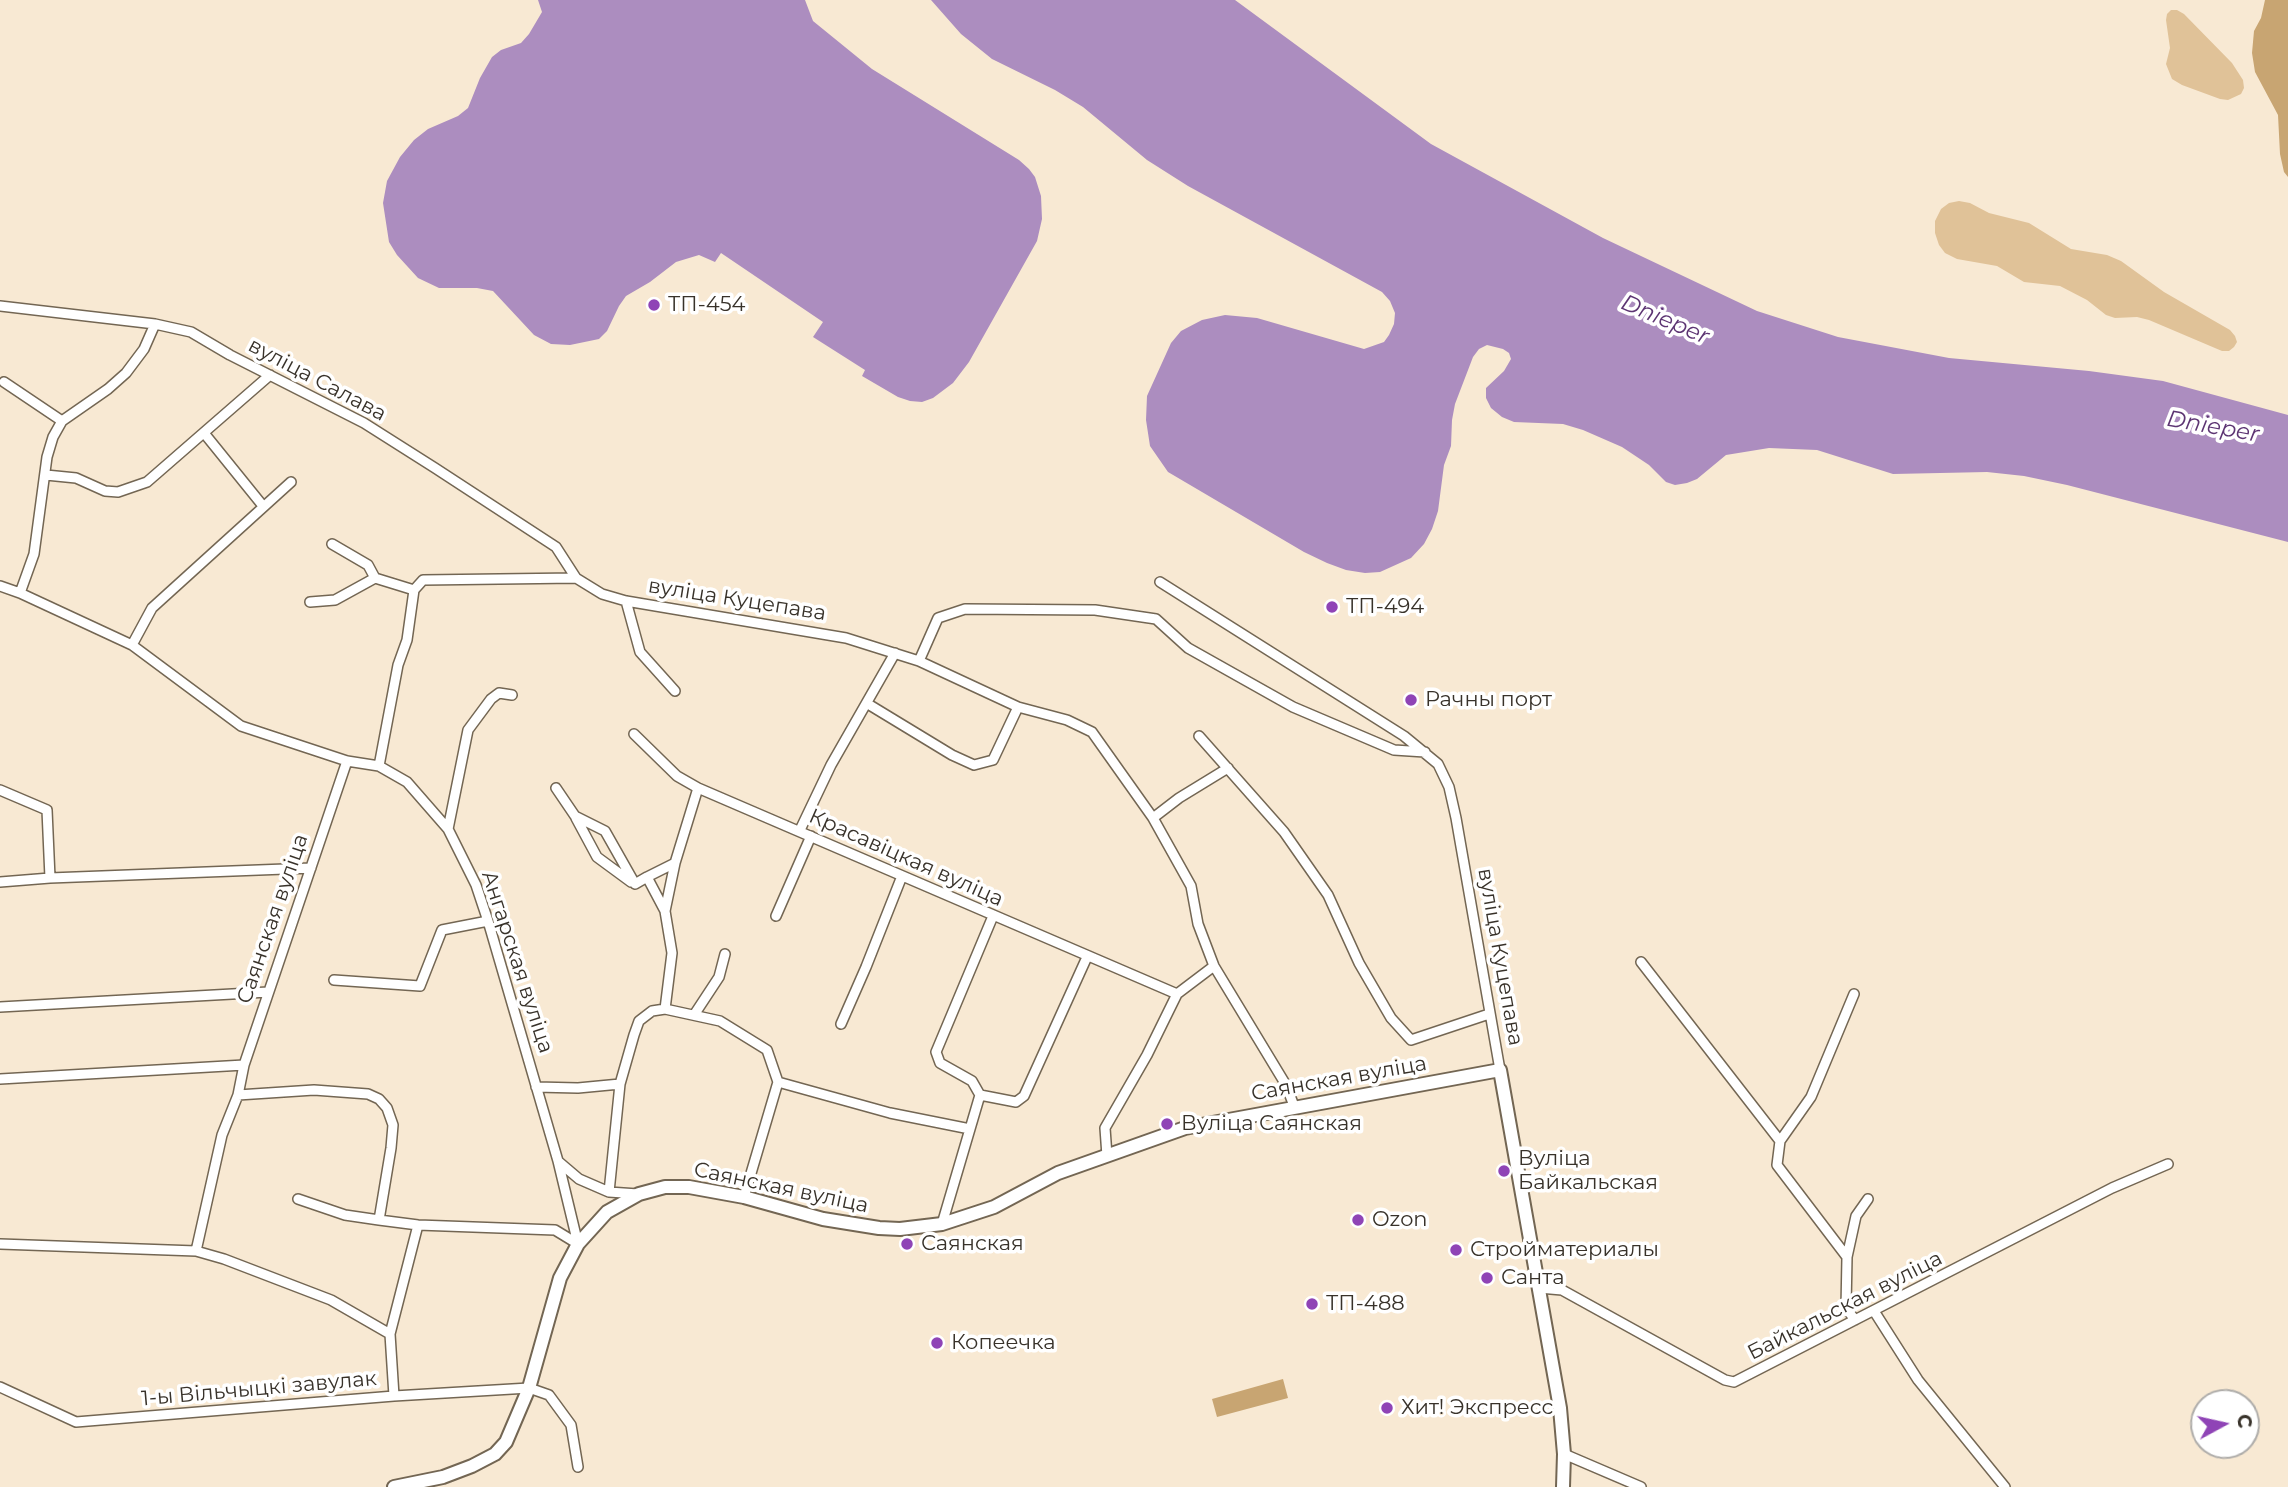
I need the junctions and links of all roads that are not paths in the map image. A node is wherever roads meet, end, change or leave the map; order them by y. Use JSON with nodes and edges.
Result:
{"nodes":[{"id":1,"x":0,"y":306,"type":"edge"},
{"id":2,"x":155,"y":324,"type":"junction"},
{"id":3,"x":270,"y":375,"type":"junction"},
{"id":4,"x":4,"y":382,"type":"dead end"},
{"id":5,"x":62,"y":421,"type":"junction"},
{"id":6,"x":204,"y":433,"type":"junction"},
{"id":7,"x":46,"y":475,"type":"junction"},
{"id":8,"x":291,"y":482,"type":"dead end"},
{"id":9,"x":263,"y":506,"type":"junction"},
{"id":10,"x":332,"y":544,"type":"dead end"},
{"id":11,"x":375,"y":578,"type":"junction"},
{"id":12,"x":576,"y":578,"type":"junction"},
{"id":13,"x":1160,"y":582,"type":"dead end"},
{"id":14,"x":0,"y":586,"type":"edge"},
{"id":15,"x":414,"y":590,"type":"junction"},
{"id":16,"x":20,"y":593,"type":"junction"},
{"id":17,"x":626,"y":601,"type":"junction"},
{"id":18,"x":310,"y":602,"type":"dead end"},
{"id":19,"x":131,"y":645,"type":"junction"},
{"id":20,"x":895,"y":653,"type":"junction"},
{"id":21,"x":919,"y":661,"type":"junction"},
{"id":22,"x":675,"y":691,"type":"dead end"},
{"id":23,"x":512,"y":695,"type":"dead end"},
{"id":24,"x":868,"y":704,"type":"junction"},
{"id":25,"x":1018,"y":707,"type":"junction"},
{"id":26,"x":634,"y":734,"type":"dead end"},
{"id":27,"x":1199,"y":736,"type":"dead end"},
{"id":28,"x":1425,"y":752,"type":"junction"},
{"id":29,"x":347,"y":761,"type":"junction"},
{"id":30,"x":379,"y":766,"type":"junction"},
{"id":31,"x":1228,"y":768,"type":"junction"},
{"id":32,"x":555,"y":788,"type":"dead end"},
{"id":33,"x":698,"y":788,"type":"junction"},
{"id":34,"x":0,"y":790,"type":"edge"},
{"id":35,"x":575,"y":816,"type":"junction"},
{"id":36,"x":1153,"y":818,"type":"junction"},
{"id":37,"x":448,"y":829,"type":"junction"},
{"id":38,"x":800,"y":830,"type":"junction"},
{"id":39,"x":811,"y":836,"type":"junction"},
{"id":40,"x":675,"y":863,"type":"junction"},
{"id":41,"x":311,"y":868,"type":"junction"},
{"id":42,"x":902,"y":876,"type":"junction"},
{"id":43,"x":647,"y":877,"type":"junction"},
{"id":44,"x":50,"y":878,"type":"junction"},
{"id":45,"x":0,"y":882,"type":"edge"},
{"id":46,"x":635,"y":884,"type":"junction"},
{"id":47,"x":665,"y":911,"type":"junction"},
{"id":48,"x":776,"y":916,"type":"dead end"},
{"id":49,"x":993,"y":916,"type":"junction"},
{"id":50,"x":488,"y":921,"type":"junction"},
{"id":51,"x":725,"y":954,"type":"dead end"},
{"id":52,"x":1087,"y":957,"type":"junction"},
{"id":53,"x":1641,"y":962,"type":"dead end"},
{"id":54,"x":1214,"y":966,"type":"junction"},
{"id":55,"x":334,"y":980,"type":"dead end"},
{"id":56,"x":268,"y":992,"type":"junction"},
{"id":57,"x":1854,"y":994,"type":"dead end"},
{"id":58,"x":1177,"y":995,"type":"junction"},
{"id":59,"x":0,"y":1007,"type":"edge"},
{"id":60,"x":665,"y":1009,"type":"junction"},
{"id":61,"x":1489,"y":1014,"type":"junction"},
{"id":62,"x":694,"y":1015,"type":"junction"},
{"id":63,"x":841,"y":1024,"type":"dead end"},
{"id":64,"x":244,"y":1065,"type":"junction"},
{"id":65,"x":1500,"y":1070,"type":"junction"},
{"id":66,"x":0,"y":1079,"type":"edge"},
{"id":67,"x":778,"y":1082,"type":"junction"},
{"id":68,"x":620,"y":1084,"type":"junction"},
{"id":69,"x":536,"y":1087,"type":"junction"},
{"id":70,"x":238,"y":1095,"type":"junction"},
{"id":71,"x":979,"y":1095,"type":"junction"},
{"id":72,"x":1294,"y":1107,"type":"junction"},
{"id":73,"x":970,"y":1129,"type":"junction"},
{"id":74,"x":1780,"y":1141,"type":"junction"},
{"id":75,"x":1107,"y":1156,"type":"junction"},
{"id":76,"x":558,"y":1161,"type":"junction"},
{"id":77,"x":2168,"y":1164,"type":"dead end"},
{"id":78,"x":609,"y":1192,"type":"junction"},
{"id":79,"x":639,"y":1194,"type":"junction"},
{"id":80,"x":744,"y":1197,"type":"junction"},
{"id":81,"x":298,"y":1199,"type":"dead end"},
{"id":82,"x":1868,"y":1199,"type":"dead end"},
{"id":83,"x":379,"y":1220,"type":"junction"},
{"id":84,"x":942,"y":1224,"type":"junction"},
{"id":85,"x":418,"y":1225,"type":"junction"},
{"id":86,"x":0,"y":1244,"type":"edge"},
{"id":87,"x":578,"y":1244,"type":"junction"},
{"id":88,"x":196,"y":1251,"type":"junction"},
{"id":89,"x":1847,"y":1258,"type":"junction"},
{"id":90,"x":1539,"y":1288,"type":"junction"},
{"id":91,"x":1874,"y":1311,"type":"junction"},
{"id":92,"x":1855,"y":1320,"type":"junction"},
{"id":93,"x":390,"y":1334,"type":"junction"},
{"id":94,"x":0,"y":1387,"type":"edge"},
{"id":95,"x":529,"y":1388,"type":"junction"},
{"id":96,"x":394,"y":1396,"type":"junction"},
{"id":97,"x":1564,"y":1454,"type":"junction"},
{"id":98,"x":578,"y":1467,"type":"dead end"},
{"id":99,"x":394,"y":1487,"type":"edge"},
{"id":100,"x":1563,"y":1487,"type":"edge"},
{"id":101,"x":1641,"y":1487,"type":"edge"},
{"id":102,"x":2005,"y":1487,"type":"edge"}],
"edges":[{"from":1,"to":2,"type":"street","name":"вуліца Салава"},
{"from":2,"to":3,"type":"street","name":"вуліца Салава"},
{"from":2,"to":5,"type":"street"},
{"from":3,"to":6,"type":"street"},
{"from":3,"to":12,"type":"street","name":"вуліца Салава"},
{"from":4,"to":5,"type":"street"},
{"from":5,"to":7,"type":"street"},
{"from":6,"to":7,"type":"street"},
{"from":6,"to":9,"type":"street"},
{"from":7,"to":16,"type":"street"},
{"from":8,"to":9,"type":"street"},
{"from":9,"to":19,"type":"street"},
{"from":10,"to":11,"type":"street"},
{"from":11,"to":15,"type":"street"},
{"from":11,"to":18,"type":"street"},
{"from":12,"to":15,"type":"street"},
{"from":12,"to":17,"type":"street","name":"вуліца Куцепава"},
{"from":13,"to":28,"type":"street","name":"вуліца Куцепава"},
{"from":14,"to":16,"type":"street","name":"Ангарская вуліца"},
{"from":15,"to":30,"type":"street"},
{"from":16,"to":19,"type":"street","name":"Ангарская вуліца"},
{"from":17,"to":20,"type":"street","name":"вуліца Куцепава"},
{"from":17,"to":22,"type":"street"},
{"from":19,"to":29,"type":"street","name":"Ангарская вуліца"},
{"from":20,"to":21,"type":"street"},
{"from":20,"to":24,"type":"street"},
{"from":21,"to":25,"type":"street"},
{"from":21,"to":28,"type":"street"},
{"from":23,"to":37,"type":"street"},
{"from":24,"to":25,"type":"street"},
{"from":24,"to":38,"type":"street"},
{"from":25,"to":36,"type":"street"},
{"from":26,"to":33,"type":"street","name":"Красавіцкая вуліца"},
{"from":27,"to":31,"type":"street"},
{"from":28,"to":61,"type":"street","name":"вуліца Куцепава"},
{"from":29,"to":30,"type":"street","name":"Ангарская вуліца"},
{"from":29,"to":41,"type":"street","name":"Саянская вуліца"},
{"from":30,"to":37,"type":"street","name":"Ангарская вуліца"},
{"from":31,"to":36,"type":"street"},
{"from":31,"to":61,"type":"street"},
{"from":32,"to":35,"type":"street"},
{"from":33,"to":38,"type":"street","name":"Красавіцкая вуліца"},
{"from":33,"to":40,"type":"street"},
{"from":34,"to":44,"type":"street"},
{"from":35,"to":46,"type":"street"},
{"from":35,"to":46,"type":"street"},
{"from":36,"to":54,"type":"street"},
{"from":37,"to":50,"type":"street","name":"Ангарская вуліца"},
{"from":38,"to":39,"type":"street","name":"Красавіцкая вуліца"},
{"from":39,"to":42,"type":"street","name":"Красавіцкая вуліца"},
{"from":39,"to":48,"type":"street"},
{"from":40,"to":43,"type":"street"},
{"from":40,"to":47,"type":"street"},
{"from":41,"to":44,"type":"street"},
{"from":41,"to":56,"type":"street","name":"Саянская вуліца"},
{"from":42,"to":49,"type":"street","name":"Красавіцкая вуліца"},
{"from":42,"to":63,"type":"street"},
{"from":43,"to":46,"type":"street"},
{"from":43,"to":47,"type":"street"},
{"from":44,"to":45,"type":"street"},
{"from":47,"to":60,"type":"street"},
{"from":49,"to":52,"type":"street","name":"Красавіцкая вуліца"},
{"from":49,"to":71,"type":"street"},
{"from":50,"to":55,"type":"street"},
{"from":50,"to":69,"type":"street","name":"Ангарская вуліца"},
{"from":51,"to":62,"type":"street"},
{"from":52,"to":58,"type":"street","name":"Красавіцкая вуліца"},
{"from":52,"to":71,"type":"street"},
{"from":53,"to":74,"type":"street"},
{"from":54,"to":58,"type":"street"},
{"from":54,"to":72,"type":"street"},
{"from":56,"to":59,"type":"street"},
{"from":56,"to":64,"type":"street","name":"Саянская вуліца"},
{"from":57,"to":74,"type":"street"},
{"from":58,"to":75,"type":"street"},
{"from":60,"to":62,"type":"street"},
{"from":60,"to":68,"type":"street"},
{"from":61,"to":65,"type":"street","name":"вуліца Куцепава"},
{"from":62,"to":67,"type":"street"},
{"from":64,"to":66,"type":"street"},
{"from":64,"to":70,"type":"street","name":"Саянская вуліца"},
{"from":65,"to":72,"type":"main road","name":"Саянская вуліца"},
{"from":65,"to":90,"type":"main road","name":"вуліца Куцепава"},
{"from":67,"to":73,"type":"street"},
{"from":67,"to":80,"type":"street"},
{"from":68,"to":69,"type":"street"},
{"from":68,"to":78,"type":"street"},
{"from":69,"to":76,"type":"street","name":"Ангарская вуліца"},
{"from":70,"to":83,"type":"street"},
{"from":70,"to":88,"type":"street","name":"Саянская вуліца"},
{"from":71,"to":73,"type":"street"},
{"from":72,"to":75,"type":"main road","name":"Саянская вуліца"},
{"from":73,"to":84,"type":"street"},
{"from":74,"to":89,"type":"street"},
{"from":75,"to":84,"type":"main road","name":"Саянская вуліца"},
{"from":76,"to":78,"type":"street"},
{"from":76,"to":87,"type":"street","name":"Ангарская вуліца"},
{"from":77,"to":91,"type":"street","name":"Байкальская вуліца"},
{"from":78,"to":79,"type":"street"},
{"from":79,"to":80,"type":"main road","name":"Саянская вуліца"},
{"from":79,"to":87,"type":"main road","name":"Саянская вуліца"},
{"from":80,"to":84,"type":"main road","name":"Саянская вуліца"},
{"from":81,"to":83,"type":"street"},
{"from":82,"to":89,"type":"street"},
{"from":83,"to":85,"type":"street"},
{"from":85,"to":87,"type":"street"},
{"from":85,"to":93,"type":"street"},
{"from":86,"to":88,"type":"street"},
{"from":87,"to":95,"type":"main road"},
{"from":88,"to":93,"type":"street"},
{"from":89,"to":92,"type":"street"},
{"from":90,"to":92,"type":"street","name":"Байкальская вуліца"},
{"from":90,"to":97,"type":"main road","name":"вуліца Куцепава"},
{"from":91,"to":92,"type":"street","name":"Байкальская вуліца"},
{"from":91,"to":102,"type":"street"},
{"from":93,"to":96,"type":"street"},
{"from":94,"to":96,"type":"street","name":"1-ы Вільчыцкі завулак"},
{"from":95,"to":96,"type":"street","name":"1-ы Вільчыцкі завулак"},
{"from":95,"to":98,"type":"street"},
{"from":95,"to":99,"type":"main road"},
{"from":97,"to":100,"type":"main road","name":"вуліца Куцепава"},
{"from":97,"to":101,"type":"street"}]}
